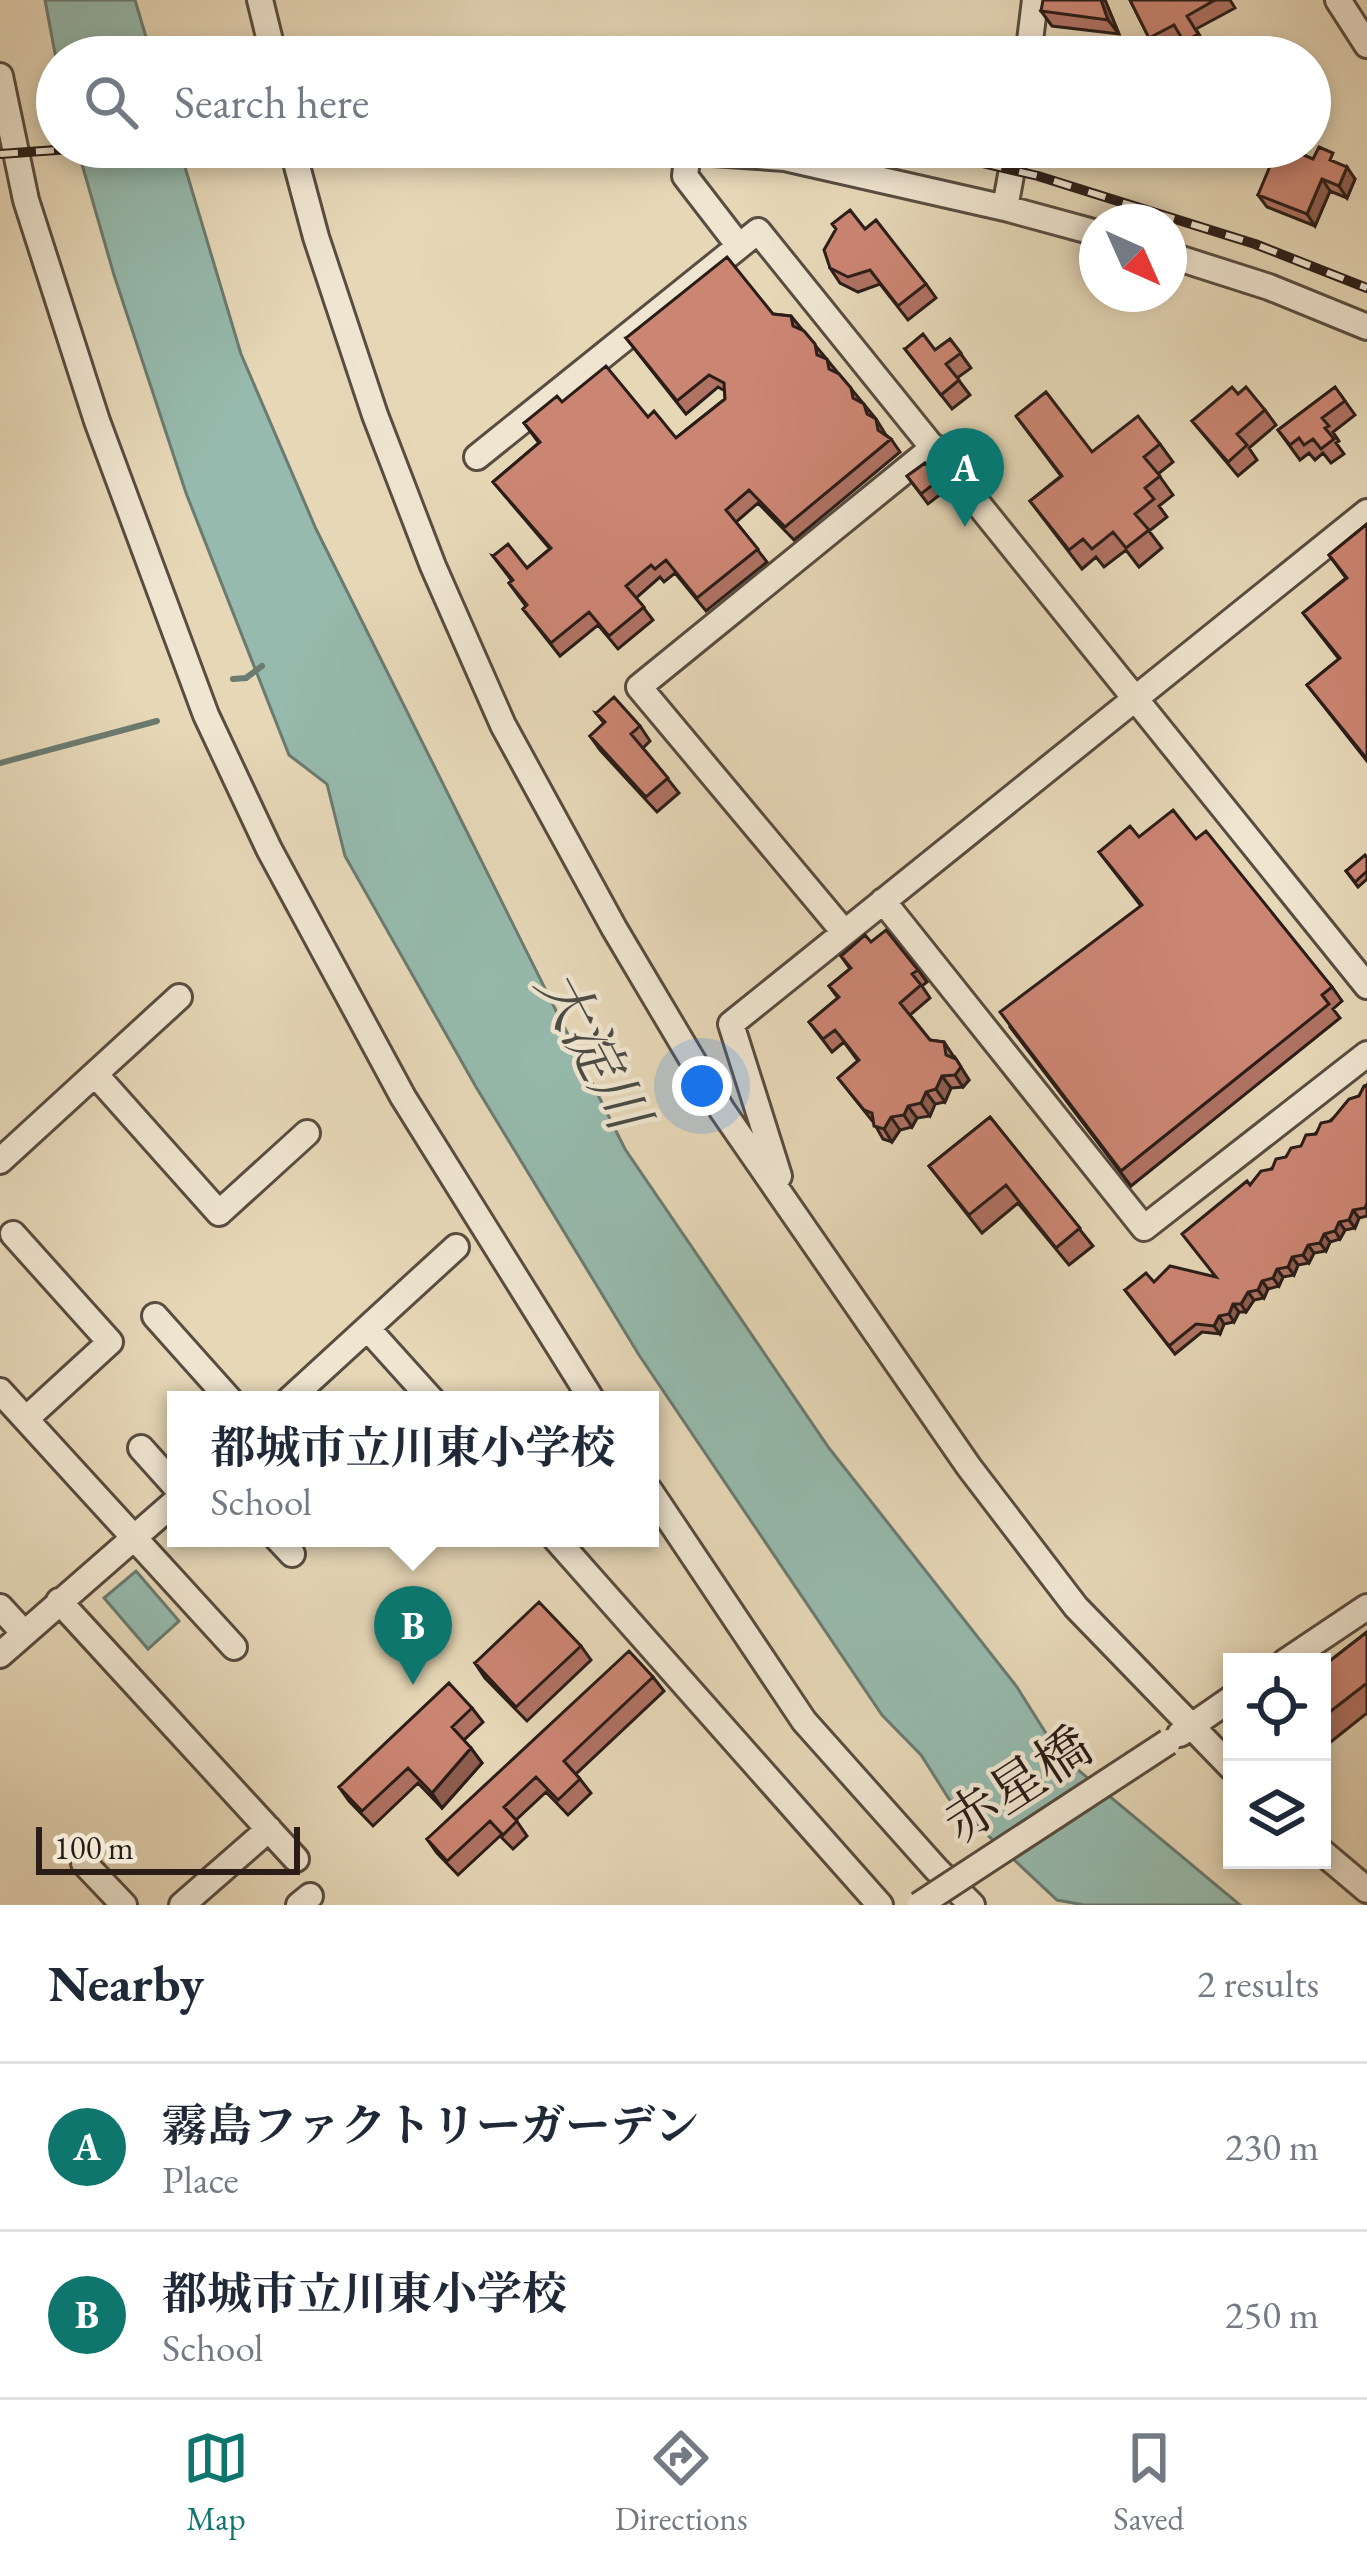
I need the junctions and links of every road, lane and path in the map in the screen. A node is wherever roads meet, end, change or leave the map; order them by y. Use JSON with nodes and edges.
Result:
{"nodes":[{"id":1,"x":260,"y":0,"type":"edge"},
{"id":2,"x":1035,"y":0,"type":"edge"},
{"id":3,"x":1338,"y":0,"type":"edge"},
{"id":4,"x":269,"y":36,"type":"edge"},
{"id":5,"x":1031,"y":36,"type":"edge"},
{"id":6,"x":1367,"y":45,"type":"edge"},
{"id":7,"x":0,"y":76,"type":"edge"},
{"id":8,"x":298,"y":168,"type":"edge"},
{"id":9,"x":686,"y":168,"type":"edge"},
{"id":10,"x":829,"y":168,"type":"edge"},
{"id":11,"x":1012,"y":168,"type":"edge"},
{"id":12,"x":1005,"y":208,"type":"junction"},
{"id":13,"x":1079,"y":228,"type":"edge"},
{"id":14,"x":740,"y":246,"type":"junction"},
{"id":15,"x":1187,"y":261,"type":"edge"},
{"id":16,"x":1367,"y":327,"type":"edge"},
{"id":17,"x":934,"y":447,"type":"junction"},
{"id":18,"x":477,"y":457,"type":"dead end"},
{"id":19,"x":1367,"y":512,"type":"edge"},
{"id":20,"x":1136,"y":697,"type":"junction"},
{"id":21,"x":883,"y":901,"type":"junction"},
{"id":22,"x":844,"y":932,"type":"junction"},
{"id":23,"x":1367,"y":986,"type":"edge"},
{"id":24,"x":179,"y":997,"type":"dead end"},
{"id":25,"x":1367,"y":1054,"type":"edge"},
{"id":26,"x":95,"y":1074,"type":"junction"},
{"id":27,"x":308,"y":1133,"type":"dead end"},
{"id":28,"x":0,"y":1161,"type":"edge"},
{"id":29,"x":13,"y":1234,"type":"dead end"},
{"id":30,"x":456,"y":1247,"type":"dead end"},
{"id":31,"x":155,"y":1316,"type":"dead end"},
{"id":32,"x":368,"y":1329,"type":"junction"},
{"id":33,"x":0,"y":1391,"type":"edge"},
{"id":34,"x":222,"y":1391,"type":"edge"},
{"id":35,"x":299,"y":1391,"type":"edge"},
{"id":36,"x":424,"y":1391,"type":"edge"},
{"id":37,"x":586,"y":1391,"type":"edge"},
{"id":38,"x":26,"y":1419,"type":"junction"},
{"id":39,"x":141,"y":1448,"type":"dead end"},
{"id":40,"x":969,"y":1467,"type":"junction"},
{"id":41,"x":167,"y":1477,"type":"edge"},
{"id":42,"x":659,"y":1504,"type":"edge"},
{"id":43,"x":167,"y":1510,"type":"edge"},
{"id":44,"x":135,"y":1539,"type":"junction"},
{"id":45,"x":563,"y":1547,"type":"edge"},
{"id":46,"x":59,"y":1601,"type":"junction"},
{"id":47,"x":1367,"y":1606,"type":"edge"},
{"id":48,"x":0,"y":1607,"type":"edge"},
{"id":49,"x":24,"y":1633,"type":"junction"},
{"id":50,"x":234,"y":1647,"type":"dead end"},
{"id":51,"x":1298,"y":1653,"type":"edge"},
{"id":52,"x":0,"y":1655,"type":"edge"},
{"id":53,"x":1223,"y":1704,"type":"edge"},
{"id":54,"x":1190,"y":1727,"type":"junction"},
{"id":55,"x":1225,"y":1761,"type":"edge"},
{"id":56,"x":269,"y":1829,"type":"junction"},
{"id":57,"x":296,"y":1859,"type":"dead end"},
{"id":58,"x":1331,"y":1860,"type":"edge"},
{"id":59,"x":83,"y":1863,"type":"dead end"},
{"id":60,"x":1367,"y":1890,"type":"edge"},
{"id":61,"x":874,"y":1903,"type":"edge"},
{"id":62,"x":124,"y":1905,"type":"edge"},
{"id":63,"x":182,"y":1905,"type":"edge"},
{"id":64,"x":919,"y":1905,"type":"edge"},
{"id":65,"x":973,"y":1905,"type":"edge"}],
"edges":[{"from":1,"to":4,"type":"street"},
{"from":2,"to":5,"type":"street"},
{"from":3,"to":6,"type":"street"},
{"from":7,"to":37,"type":"street"},
{"from":8,"to":40,"type":"street"},
{"from":9,"to":14,"type":"street"},
{"from":10,"to":12,"type":"street"},
{"from":11,"to":12,"type":"street"},
{"from":12,"to":13,"type":"street"},
{"from":14,"to":17,"type":"street"},
{"from":14,"to":18,"type":"street"},
{"from":15,"to":16,"type":"street"},
{"from":17,"to":20,"type":"street"},
{"from":17,"to":22,"type":"street"},
{"from":19,"to":20,"type":"street"},
{"from":20,"to":21,"type":"street"},
{"from":20,"to":23,"type":"street"},
{"from":21,"to":22,"type":"street"},
{"from":21,"to":25,"type":"street"},
{"from":22,"to":40,"type":"street"},
{"from":24,"to":26,"type":"street"},
{"from":26,"to":27,"type":"street"},
{"from":26,"to":28,"type":"street"},
{"from":29,"to":38,"type":"street"},
{"from":30,"to":32,"type":"street"},
{"from":31,"to":34,"type":"street"},
{"from":32,"to":35,"type":"street"},
{"from":32,"to":36,"type":"street"},
{"from":33,"to":38,"type":"street"},
{"from":38,"to":44,"type":"street"},
{"from":39,"to":41,"type":"street"},
{"from":40,"to":54,"type":"street"},
{"from":42,"to":65,"type":"street"},
{"from":43,"to":44,"type":"street"},
{"from":44,"to":46,"type":"street"},
{"from":44,"to":50,"type":"street"},
{"from":45,"to":61,"type":"street"},
{"from":46,"to":49,"type":"street"},
{"from":46,"to":56,"type":"street"},
{"from":47,"to":51,"type":"street"},
{"from":48,"to":49,"type":"street"},
{"from":49,"to":52,"type":"street"},
{"from":53,"to":54,"type":"street","name":"赤星橋"},
{"from":54,"to":55,"type":"street"},
{"from":54,"to":64,"type":"street","name":"赤星橋","bridge":true},
{"from":56,"to":57,"type":"street"},
{"from":56,"to":63,"type":"street"},
{"from":58,"to":60,"type":"street"},
{"from":59,"to":62,"type":"street"}]}
